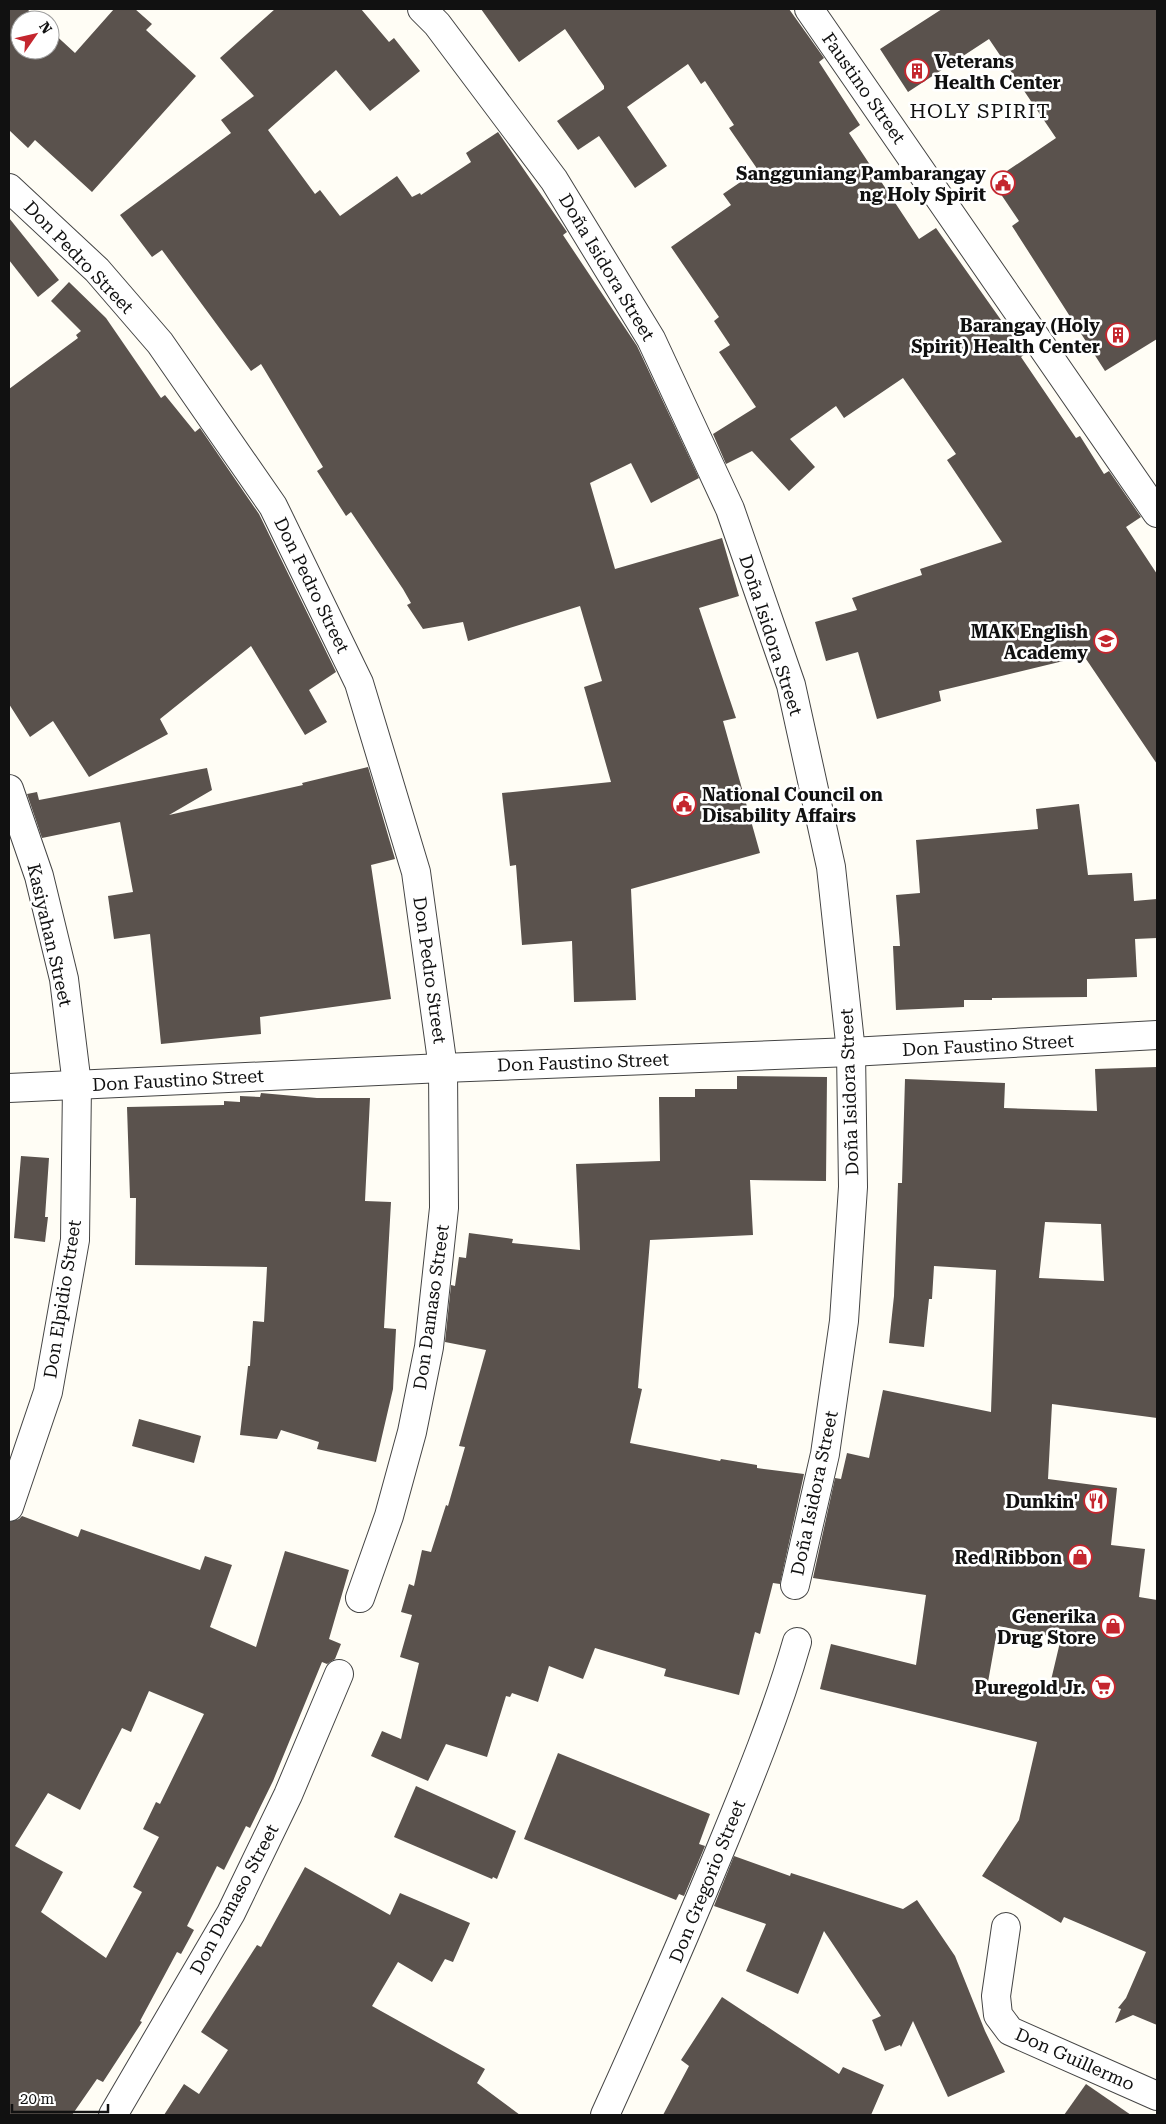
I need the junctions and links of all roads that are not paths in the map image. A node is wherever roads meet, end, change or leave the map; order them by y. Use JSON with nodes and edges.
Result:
{"nodes":[{"id":1,"x":422,"y":9,"type":"edge"},
{"id":2,"x":809,"y":9,"type":"edge"},
{"id":3,"x":9,"y":188,"type":"edge"},
{"id":4,"x":1157,"y":513,"type":"edge"},
{"id":5,"x":9,"y":789,"type":"edge"},
{"id":6,"x":1157,"y":1035,"type":"edge"},
{"id":7,"x":851,"y":1052,"type":"junction"},
{"id":8,"x":443,"y":1068,"type":"junction"},
{"id":9,"x":77,"y":1085,"type":"junction"},
{"id":10,"x":9,"y":1088,"type":"edge"},
{"id":11,"x":9,"y":1507,"type":"edge"},
{"id":12,"x":795,"y":1585,"type":"dead end"},
{"id":13,"x":360,"y":1598,"type":"dead end"},
{"id":14,"x":797,"y":1642,"type":"dead end"},
{"id":15,"x":339,"y":1674,"type":"dead end"},
{"id":16,"x":1006,"y":1927,"type":"dead end"},
{"id":17,"x":1157,"y":2096,"type":"edge"},
{"id":18,"x":113,"y":2115,"type":"edge"},
{"id":19,"x":605,"y":2115,"type":"edge"}],
"edges":[{"from":1,"to":7,"type":"street","name":"Doña Isidora Street"},
{"from":2,"to":4,"type":"street","name":"Faustino Street"},
{"from":3,"to":8,"type":"street","name":"Don Pedro Street"},
{"from":5,"to":9,"type":"street","name":"Kasiyahan Street"},
{"from":6,"to":7,"type":"street","name":"Don Faustino Street"},
{"from":7,"to":8,"type":"street","name":"Don Faustino Street"},
{"from":7,"to":12,"type":"street","name":"Doña Isidora Street"},
{"from":8,"to":9,"type":"street","name":"Don Faustino Street"},
{"from":8,"to":13,"type":"street","name":"Don Damaso Street"},
{"from":9,"to":10,"type":"street","name":"Don Faustino Street"},
{"from":9,"to":11,"type":"street","name":"Don Elpidio Street"},
{"from":14,"to":19,"type":"street","name":"Don Gregorio Street"},
{"from":15,"to":18,"type":"street","name":"Don Damaso Street"},
{"from":16,"to":17,"type":"street","name":"Don Guillermo"}]}
